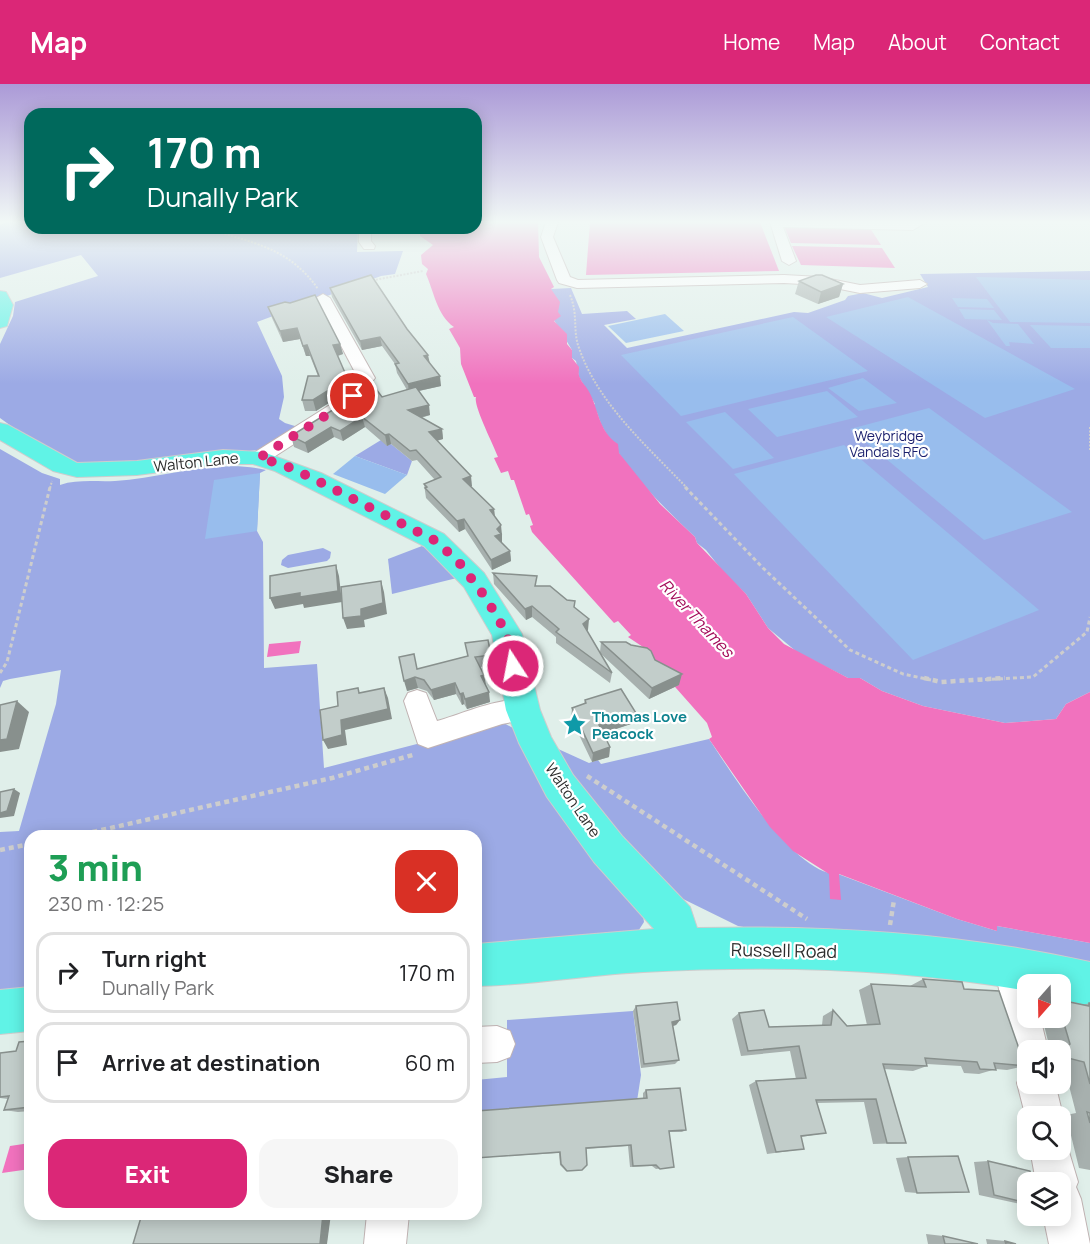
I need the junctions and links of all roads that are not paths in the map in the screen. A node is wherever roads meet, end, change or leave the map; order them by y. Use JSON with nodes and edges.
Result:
{"nodes":[{"id":1,"x":562,"y":276,"type":"edge"},
{"id":2,"x":920,"y":284,"type":"dead end"},
{"id":3,"x":0,"y":296,"type":"edge"},
{"id":4,"x":323,"y":298,"type":"road end"},
{"id":5,"x":0,"y":322,"type":"edge"},
{"id":6,"x":0,"y":430,"type":"edge"},
{"id":7,"x":259,"y":458,"type":"junction"},
{"id":8,"x":417,"y":701,"type":"dead end"},
{"id":9,"x":523,"y":710,"type":"junction"},
{"id":10,"x":683,"y":950,"type":"junction"},
{"id":11,"x":482,"y":965,"type":"edge"},
{"id":12,"x":1012,"y":967,"type":"junction"},
{"id":13,"x":1090,"y":984,"type":"edge"},
{"id":14,"x":24,"y":1010,"type":"edge"},
{"id":15,"x":0,"y":1012,"type":"edge"},
{"id":16,"x":1027,"y":1040,"type":"edge"},
{"id":17,"x":387,"y":1220,"type":"edge"},
{"id":18,"x":1066,"y":1226,"type":"edge"},
{"id":19,"x":385,"y":1244,"type":"edge"},
{"id":20,"x":1070,"y":1244,"type":"edge"}],
"edges":[{"from":1,"to":2,"type":"street"},
{"from":3,"to":5,"type":"main road"},
{"from":4,"to":7,"type":"street"},
{"from":6,"to":7,"type":"main road","name":"Walton Lane"},
{"from":7,"to":9,"type":"main road","name":"Walton Lane"},
{"from":8,"to":9,"type":"street"},
{"from":9,"to":10,"type":"main road","name":"Walton Lane"},
{"from":10,"to":11,"type":"main road","name":"Russell Road"},
{"from":10,"to":12,"type":"main road","name":"Russell Road"},
{"from":12,"to":13,"type":"main road","name":"Russell Road"},
{"from":12,"to":16,"type":"street"},
{"from":14,"to":15,"type":"main road"},
{"from":17,"to":19,"type":"street"},
{"from":18,"to":20,"type":"street"}]}
